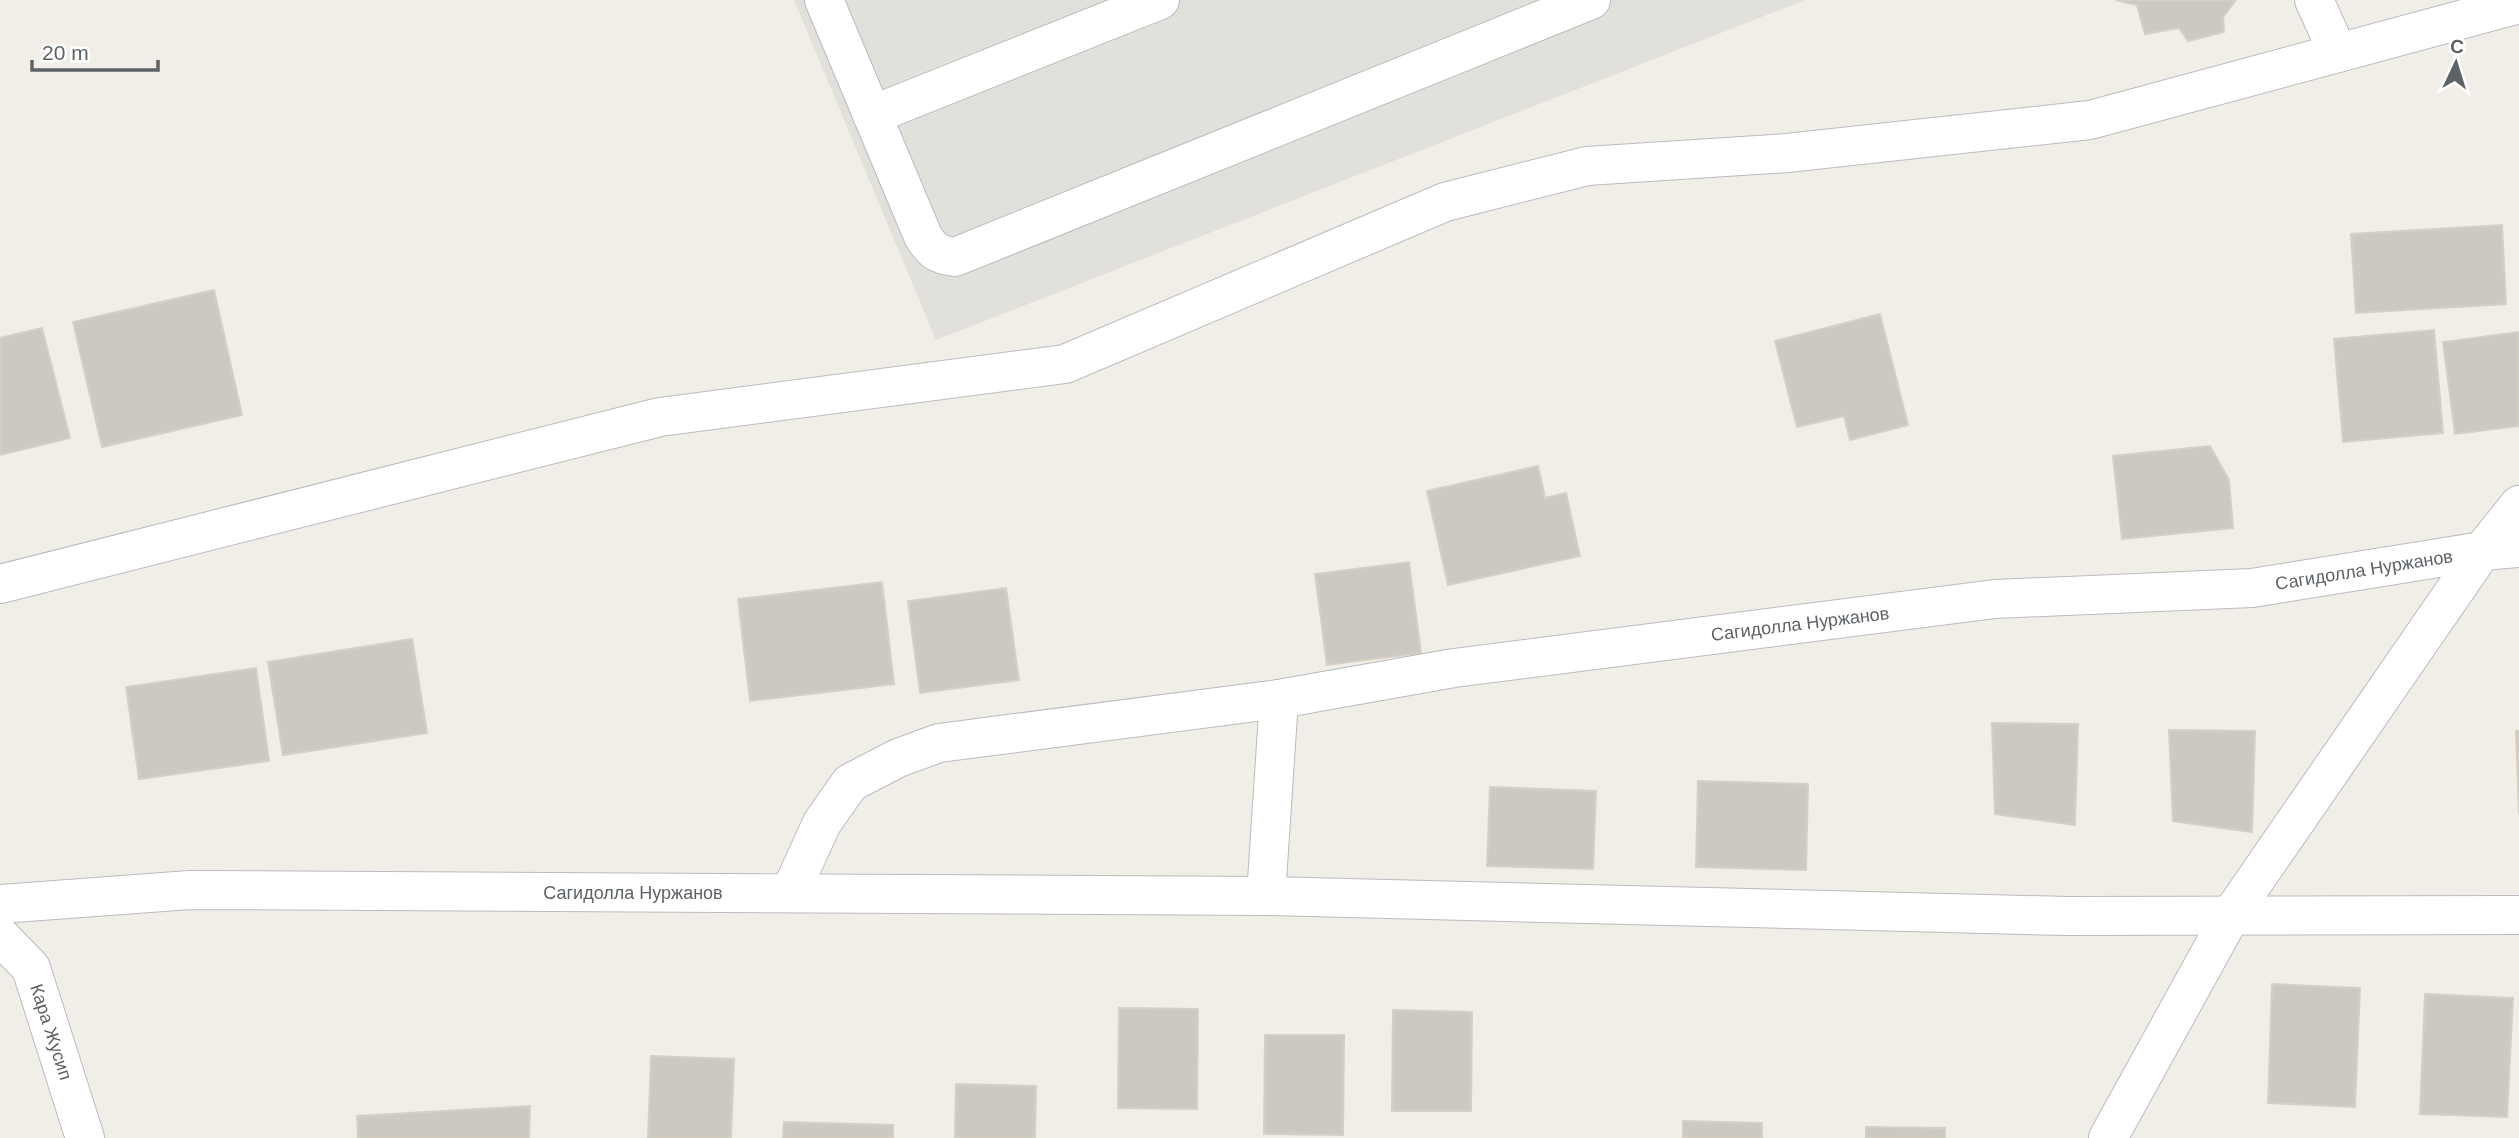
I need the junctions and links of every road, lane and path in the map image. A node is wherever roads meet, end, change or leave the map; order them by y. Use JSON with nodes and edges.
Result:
{"nodes":[{"id":1,"x":824,"y":0,"type":"edge"},
{"id":2,"x":1160,"y":0,"type":"edge"},
{"id":3,"x":1591,"y":0,"type":"edge"},
{"id":4,"x":2314,"y":0,"type":"edge"},
{"id":5,"x":2519,"y":4,"type":"edge"},
{"id":6,"x":2338,"y":53,"type":"junction"},
{"id":7,"x":872,"y":115,"type":"junction"},
{"id":8,"x":2519,"y":505,"type":"edge"},
{"id":9,"x":2501,"y":550,"type":"edge"},
{"id":10,"x":0,"y":584,"type":"edge"},
{"id":11,"x":1279,"y":699,"type":"junction"},
{"id":12,"x":790,"y":893,"type":"junction"},
{"id":13,"x":1266,"y":896,"type":"junction"},
{"id":14,"x":0,"y":904,"type":"edge"},
{"id":15,"x":2231,"y":915,"type":"junction"},
{"id":16,"x":2519,"y":915,"type":"edge"},
{"id":17,"x":0,"y":936,"type":"edge"},
{"id":18,"x":85,"y":1138,"type":"edge"},
{"id":19,"x":2108,"y":1138,"type":"edge"}],
"edges":[{"from":1,"to":7,"type":"street"},
{"from":2,"to":7,"type":"street"},
{"from":3,"to":7,"type":"street"},
{"from":4,"to":6,"type":"street"},
{"from":5,"to":6,"type":"street"},
{"from":6,"to":10,"type":"street"},
{"from":8,"to":9,"type":"street"},
{"from":9,"to":11,"type":"street","name":"Сагидолла Нуржанов"},
{"from":9,"to":15,"type":"street"},
{"from":11,"to":12,"type":"street","name":"Сагидолла Нуржанов"},
{"from":11,"to":13,"type":"street"},
{"from":12,"to":13,"type":"street","name":"Сагидолла Нуржанов"},
{"from":12,"to":14,"type":"street","name":"Сагидолла Нуржанов"},
{"from":13,"to":15,"type":"street","name":"Сагидолла Нуржанов"},
{"from":15,"to":16,"type":"street","name":"Сагидолла Нуржанов"},
{"from":15,"to":19,"type":"street"},
{"from":17,"to":18,"type":"street","name":"Кара Жусип"}]}
